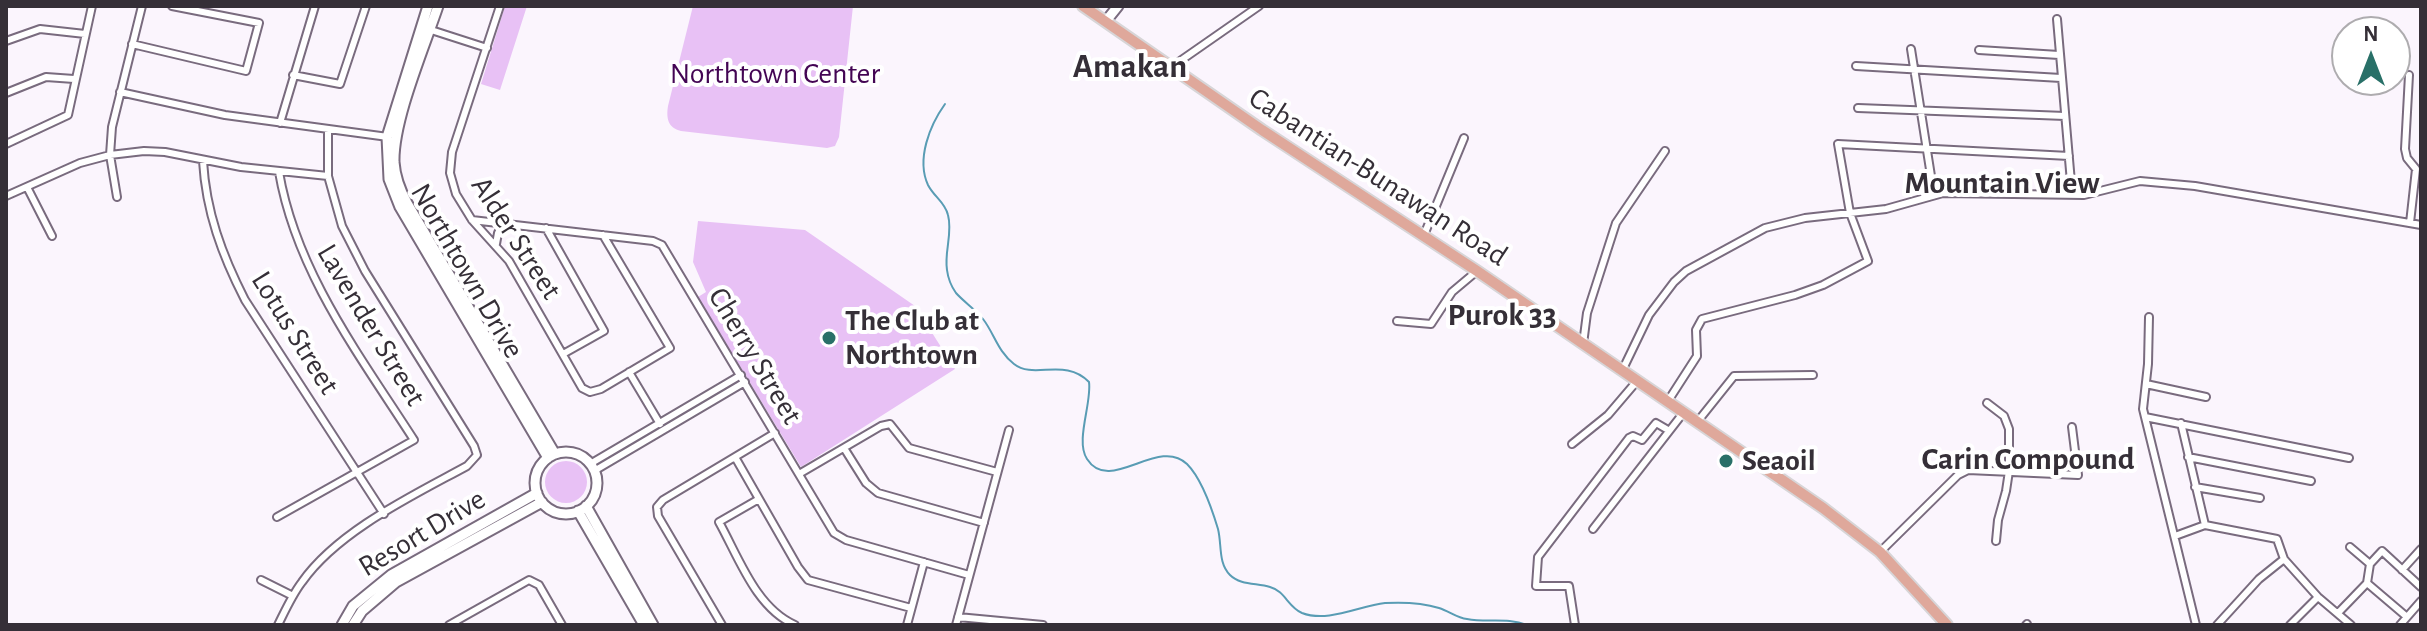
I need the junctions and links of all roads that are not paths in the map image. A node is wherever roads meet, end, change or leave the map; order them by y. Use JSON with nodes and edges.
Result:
{"nodes":[{"id":1,"x":92,"y":6,"type":"edge"},
{"id":2,"x":142,"y":6,"type":"edge"},
{"id":3,"x":172,"y":6,"type":"edge"},
{"id":4,"x":315,"y":6,"type":"edge"},
{"id":5,"x":366,"y":6,"type":"edge"},
{"id":6,"x":428,"y":6,"type":"edge"},
{"id":7,"x":438,"y":6,"type":"edge"},
{"id":8,"x":500,"y":6,"type":"edge"},
{"id":9,"x":1083,"y":6,"type":"edge"},
{"id":10,"x":1118,"y":6,"type":"edge"},
{"id":11,"x":1259,"y":6,"type":"edge"},
{"id":12,"x":2057,"y":19,"type":"dead end"},
{"id":13,"x":1106,"y":21,"type":"junction"},
{"id":14,"x":426,"y":28,"type":"junction"},
{"id":15,"x":85,"y":34,"type":"junction"},
{"id":16,"x":6,"y":41,"type":"edge"},
{"id":17,"x":132,"y":44,"type":"junction"},
{"id":18,"x":487,"y":48,"type":"junction"},
{"id":19,"x":1911,"y":49,"type":"dead end"},
{"id":20,"x":1979,"y":50,"type":"dead end"},
{"id":21,"x":2059,"y":55,"type":"junction"},
{"id":22,"x":1856,"y":66,"type":"dead end"},
{"id":23,"x":1170,"y":68,"type":"junction"},
{"id":24,"x":1914,"y":68,"type":"junction"},
{"id":25,"x":293,"y":75,"type":"junction"},
{"id":26,"x":2061,"y":78,"type":"junction"},
{"id":27,"x":74,"y":79,"type":"junction"},
{"id":28,"x":120,"y":92,"type":"junction"},
{"id":29,"x":6,"y":93,"type":"edge"},
{"id":30,"x":2408,"y":96,"type":"edge"},
{"id":31,"x":1858,"y":108,"type":"dead end"},
{"id":32,"x":1922,"y":112,"type":"junction"},
{"id":33,"x":2065,"y":116,"type":"junction"},
{"id":34,"x":280,"y":123,"type":"junction"},
{"id":35,"x":328,"y":129,"type":"junction"},
{"id":36,"x":392,"y":137,"type":"junction"},
{"id":37,"x":1464,"y":138,"type":"dead end"},
{"id":38,"x":6,"y":144,"type":"edge"},
{"id":39,"x":1928,"y":150,"type":"junction"},
{"id":40,"x":1665,"y":151,"type":"dead end"},
{"id":41,"x":110,"y":155,"type":"junction"},
{"id":42,"x":2069,"y":156,"type":"junction"},
{"id":43,"x":203,"y":161,"type":"junction"},
{"id":44,"x":279,"y":172,"type":"junction"},
{"id":45,"x":328,"y":176,"type":"junction"},
{"id":46,"x":27,"y":187,"type":"junction"},
{"id":47,"x":2072,"y":194,"type":"junction"},
{"id":48,"x":1934,"y":195,"type":"junction"},
{"id":49,"x":6,"y":196,"type":"edge"},
{"id":50,"x":117,"y":197,"type":"dead end"},
{"id":51,"x":1850,"y":213,"type":"junction"},
{"id":52,"x":472,"y":220,"type":"junction"},
{"id":53,"x":503,"y":223,"type":"junction"},
{"id":54,"x":2410,"y":223,"type":"junction"},
{"id":55,"x":2421,"y":225,"type":"edge"},
{"id":56,"x":546,"y":228,"type":"junction"},
{"id":57,"x":603,"y":235,"type":"junction"},
{"id":58,"x":1424,"y":235,"type":"junction"},
{"id":59,"x":52,"y":236,"type":"dead end"},
{"id":60,"x":496,"y":244,"type":"junction"},
{"id":61,"x":1477,"y":271,"type":"junction"},
{"id":62,"x":2149,"y":317,"type":"dead end"},
{"id":63,"x":1397,"y":321,"type":"dead end"},
{"id":64,"x":1583,"y":344,"type":"junction"},
{"id":65,"x":563,"y":354,"type":"junction"},
{"id":66,"x":1622,"y":371,"type":"junction"},
{"id":67,"x":629,"y":372,"type":"junction"},
{"id":68,"x":741,"y":375,"type":"junction"},
{"id":69,"x":1813,"y":375,"type":"dead end"},
{"id":70,"x":1637,"y":381,"type":"junction"},
{"id":71,"x":745,"y":382,"type":"junction"},
{"id":72,"x":2146,"y":384,"type":"junction"},
{"id":73,"x":2206,"y":397,"type":"dead end"},
{"id":74,"x":1668,"y":401,"type":"junction"},
{"id":75,"x":1987,"y":403,"type":"dead end"},
{"id":76,"x":1684,"y":412,"type":"junction"},
{"id":77,"x":2145,"y":417,"type":"junction"},
{"id":78,"x":1698,"y":421,"type":"junction"},
{"id":79,"x":2181,"y":423,"type":"junction"},
{"id":80,"x":662,"y":426,"type":"junction"},
{"id":81,"x":2072,"y":427,"type":"dead end"},
{"id":82,"x":1009,"y":430,"type":"dead end"},
{"id":83,"x":1668,"y":430,"type":"junction"},
{"id":84,"x":775,"y":433,"type":"junction"},
{"id":85,"x":1572,"y":444,"type":"dead end"},
{"id":86,"x":844,"y":448,"type":"junction"},
{"id":87,"x":551,"y":456,"type":"junction"},
{"id":88,"x":735,"y":457,"type":"junction"},
{"id":89,"x":2188,"y":457,"type":"junction"},
{"id":90,"x":2349,"y":458,"type":"dead end"},
{"id":91,"x":592,"y":467,"type":"junction"},
{"id":92,"x":2009,"y":471,"type":"junction"},
{"id":93,"x":357,"y":472,"type":"junction"},
{"id":94,"x":997,"y":472,"type":"junction"},
{"id":95,"x":799,"y":474,"type":"junction"},
{"id":96,"x":2311,"y":481,"type":"dead end"},
{"id":97,"x":2195,"y":487,"type":"junction"},
{"id":98,"x":540,"y":498,"type":"junction"},
{"id":99,"x":2260,"y":498,"type":"dead end"},
{"id":100,"x":759,"y":499,"type":"junction"},
{"id":101,"x":582,"y":508,"type":"junction"},
{"id":102,"x":384,"y":514,"type":"junction"},
{"id":103,"x":277,"y":517,"type":"dead end"},
{"id":104,"x":984,"y":523,"type":"junction"},
{"id":105,"x":2205,"y":525,"type":"junction"},
{"id":106,"x":1593,"y":529,"type":"dead end"},
{"id":107,"x":2175,"y":536,"type":"junction"},
{"id":108,"x":1996,"y":541,"type":"dead end"},
{"id":109,"x":2350,"y":547,"type":"dead end"},
{"id":110,"x":2421,"y":549,"type":"edge"},
{"id":111,"x":1880,"y":552,"type":"junction"},
{"id":112,"x":2284,"y":559,"type":"junction"},
{"id":113,"x":924,"y":562,"type":"junction"},
{"id":114,"x":2370,"y":564,"type":"junction"},
{"id":115,"x":417,"y":565,"type":"junction"},
{"id":116,"x":2402,"y":570,"type":"junction"},
{"id":117,"x":969,"y":575,"type":"junction"},
{"id":118,"x":261,"y":580,"type":"dead end"},
{"id":119,"x":2367,"y":583,"type":"junction"},
{"id":120,"x":2421,"y":587,"type":"edge"},
{"id":121,"x":293,"y":596,"type":"junction"},
{"id":122,"x":2318,"y":597,"type":"junction"},
{"id":123,"x":2421,"y":601,"type":"edge"},
{"id":124,"x":911,"y":608,"type":"junction"},
{"id":125,"x":2338,"y":613,"type":"junction"},
{"id":126,"x":958,"y":617,"type":"junction"},
{"id":127,"x":2407,"y":617,"type":"junction"},
{"id":128,"x":278,"y":625,"type":"edge"},
{"id":129,"x":342,"y":625,"type":"edge"},
{"id":130,"x":353,"y":625,"type":"edge"},
{"id":131,"x":449,"y":625,"type":"edge"},
{"id":132,"x":562,"y":625,"type":"edge"},
{"id":133,"x":644,"y":625,"type":"edge"},
{"id":134,"x":653,"y":625,"type":"edge"},
{"id":135,"x":722,"y":625,"type":"edge"},
{"id":136,"x":795,"y":625,"type":"edge"},
{"id":137,"x":907,"y":625,"type":"edge"},
{"id":138,"x":956,"y":625,"type":"edge"},
{"id":139,"x":1040,"y":625,"type":"edge"},
{"id":140,"x":1575,"y":625,"type":"edge"},
{"id":141,"x":1947,"y":625,"type":"edge"},
{"id":142,"x":2196,"y":625,"type":"edge"},
{"id":143,"x":2217,"y":625,"type":"edge"},
{"id":144,"x":2290,"y":625,"type":"edge"},
{"id":145,"x":2351,"y":625,"type":"edge"},
{"id":146,"x":2400,"y":625,"type":"edge"}],
"edges":[{"from":1,"to":15,"type":"street"},
{"from":2,"to":17,"type":"street"},
{"from":3,"to":17,"type":"street"},
{"from":4,"to":25,"type":"street"},
{"from":5,"to":25,"type":"street"},
{"from":6,"to":14,"type":"street","name":"Northtown Drive"},
{"from":7,"to":14,"type":"street","name":"Northtown Drive"},
{"from":8,"to":18,"type":"street","name":"Alder Street"},
{"from":9,"to":13,"type":"main road","name":"Cabantian-Bunawan Road"},
{"from":10,"to":13,"type":"street"},
{"from":11,"to":23,"type":"street"},
{"from":12,"to":21,"type":"street"},
{"from":13,"to":23,"type":"main road","name":"Cabantian-Bunawan Road"},
{"from":14,"to":18,"type":"street"},
{"from":14,"to":36,"type":"street","name":"Northtown Drive"},
{"from":15,"to":16,"type":"street"},
{"from":15,"to":27,"type":"street"},
{"from":17,"to":28,"type":"street"},
{"from":18,"to":52,"type":"street","name":"Alder Street"},
{"from":19,"to":24,"type":"street"},
{"from":20,"to":21,"type":"street"},
{"from":21,"to":26,"type":"street"},
{"from":22,"to":24,"type":"street"},
{"from":23,"to":58,"type":"main road","name":"Cabantian-Bunawan Road"},
{"from":24,"to":26,"type":"street"},
{"from":24,"to":32,"type":"street"},
{"from":25,"to":34,"type":"street"},
{"from":26,"to":33,"type":"street"},
{"from":27,"to":29,"type":"street"},
{"from":27,"to":38,"type":"street"},
{"from":28,"to":34,"type":"street"},
{"from":28,"to":41,"type":"street"},
{"from":30,"to":54,"type":"street"},
{"from":31,"to":32,"type":"street"},
{"from":32,"to":33,"type":"street"},
{"from":32,"to":39,"type":"street"},
{"from":33,"to":42,"type":"street"},
{"from":34,"to":35,"type":"street"},
{"from":35,"to":36,"type":"street"},
{"from":35,"to":45,"type":"street"},
{"from":36,"to":87,"type":"street","name":"Northtown Drive"},
{"from":37,"to":58,"type":"street"},
{"from":39,"to":42,"type":"street"},
{"from":39,"to":48,"type":"street"},
{"from":39,"to":51,"type":"street"},
{"from":40,"to":64,"type":"street"},
{"from":41,"to":43,"type":"street"},
{"from":41,"to":46,"type":"street"},
{"from":41,"to":50,"type":"street"},
{"from":42,"to":47,"type":"street"},
{"from":43,"to":44,"type":"street"},
{"from":43,"to":93,"type":"street","name":"Lotus Street"},
{"from":44,"to":45,"type":"street"},
{"from":44,"to":93,"type":"street","name":"Lavender Street"},
{"from":45,"to":102,"type":"street"},
{"from":46,"to":49,"type":"street"},
{"from":46,"to":59,"type":"street"},
{"from":47,"to":48,"type":"street"},
{"from":47,"to":54,"type":"street"},
{"from":48,"to":51,"type":"street"},
{"from":51,"to":66,"type":"street"},
{"from":51,"to":74,"type":"street"},
{"from":52,"to":53,"type":"street","name":"Cherry Street"},
{"from":52,"to":60,"type":"street","name":"Alder Street"},
{"from":53,"to":56,"type":"street","name":"Cherry Street"},
{"from":53,"to":60,"type":"street"},
{"from":54,"to":55,"type":"street"},
{"from":56,"to":57,"type":"street","name":"Cherry Street"},
{"from":56,"to":65,"type":"street"},
{"from":57,"to":67,"type":"street"},
{"from":57,"to":68,"type":"street","name":"Cherry Street"},
{"from":58,"to":61,"type":"main road","name":"Cabantian-Bunawan Road"},
{"from":60,"to":65,"type":"street","name":"Alder Street"},
{"from":61,"to":63,"type":"street"},
{"from":61,"to":64,"type":"main road","name":"Cabantian-Bunawan Road"},
{"from":62,"to":72,"type":"street"},
{"from":64,"to":66,"type":"main road","name":"Cabantian-Bunawan Road"},
{"from":65,"to":67,"type":"street","name":"Alder Street"},
{"from":66,"to":70,"type":"main road","name":"Cabantian-Bunawan Road"},
{"from":67,"to":80,"type":"street"},
{"from":68,"to":71,"type":"street","name":"Cherry Street"},
{"from":68,"to":80,"type":"street"},
{"from":69,"to":78,"type":"street"},
{"from":70,"to":74,"type":"main road","name":"Cabantian-Bunawan Road"},
{"from":70,"to":85,"type":"street"},
{"from":71,"to":80,"type":"street"},
{"from":71,"to":84,"type":"street","name":"Cherry Street"},
{"from":72,"to":73,"type":"street"},
{"from":72,"to":77,"type":"street"},
{"from":74,"to":76,"type":"main road","name":"Cabantian-Bunawan Road"},
{"from":75,"to":92,"type":"street"},
{"from":76,"to":78,"type":"main road","name":"Cabantian-Bunawan Road"},
{"from":76,"to":83,"type":"street"},
{"from":77,"to":79,"type":"street"},
{"from":77,"to":107,"type":"street"},
{"from":78,"to":111,"type":"main road","name":"Cabantian-Bunawan Road"},
{"from":79,"to":89,"type":"street"},
{"from":79,"to":90,"type":"street"},
{"from":80,"to":91,"type":"street"},
{"from":81,"to":92,"type":"street"},
{"from":82,"to":94,"type":"street"},
{"from":83,"to":106,"type":"street"},
{"from":83,"to":140,"type":"street"},
{"from":84,"to":88,"type":"street"},
{"from":84,"to":95,"type":"street","name":"Cherry Street"},
{"from":86,"to":94,"type":"street"},
{"from":86,"to":95,"type":"street"},
{"from":86,"to":104,"type":"street"},
{"from":87,"to":91,"type":"street"},
{"from":87,"to":98,"type":"street"},
{"from":88,"to":100,"type":"street"},
{"from":88,"to":135,"type":"street"},
{"from":89,"to":96,"type":"street"},
{"from":89,"to":97,"type":"street"},
{"from":91,"to":101,"type":"street"},
{"from":92,"to":108,"type":"street"},
{"from":92,"to":111,"type":"street"},
{"from":93,"to":102,"type":"street","name":"Lotus Street"},
{"from":93,"to":103,"type":"street","name":"Lavender Street"},
{"from":94,"to":104,"type":"street"},
{"from":95,"to":113,"type":"street","name":"Cherry Street"},
{"from":97,"to":99,"type":"street"},
{"from":97,"to":105,"type":"street"},
{"from":98,"to":101,"type":"street"},
{"from":98,"to":115,"type":"street","name":"Resort Drive"},
{"from":100,"to":124,"type":"street"},
{"from":100,"to":136,"type":"street"},
{"from":101,"to":133,"type":"street"},
{"from":101,"to":134,"type":"street"},
{"from":102,"to":121,"type":"street"},
{"from":104,"to":117,"type":"street"},
{"from":105,"to":107,"type":"street"},
{"from":105,"to":112,"type":"street"},
{"from":107,"to":142,"type":"street"},
{"from":109,"to":114,"type":"street"},
{"from":110,"to":116,"type":"street"},
{"from":111,"to":141,"type":"main road","name":"Cabantian-Bunawan Road"},
{"from":112,"to":122,"type":"street"},
{"from":112,"to":143,"type":"street"},
{"from":113,"to":117,"type":"street","name":"Cherry Street"},
{"from":113,"to":124,"type":"street"},
{"from":114,"to":116,"type":"street"},
{"from":114,"to":119,"type":"street"},
{"from":115,"to":129,"type":"street","name":"Resort Drive"},
{"from":115,"to":130,"type":"street","name":"Resort Drive"},
{"from":116,"to":120,"type":"street"},
{"from":117,"to":126,"type":"street"},
{"from":118,"to":121,"type":"street"},
{"from":119,"to":125,"type":"street"},
{"from":119,"to":127,"type":"street"},
{"from":121,"to":128,"type":"street"},
{"from":122,"to":125,"type":"street"},
{"from":122,"to":144,"type":"street"},
{"from":123,"to":127,"type":"street"},
{"from":124,"to":137,"type":"street"},
{"from":125,"to":145,"type":"street"},
{"from":126,"to":138,"type":"street"},
{"from":126,"to":139,"type":"street"},
{"from":127,"to":146,"type":"street"},
{"from":131,"to":132,"type":"street"}]}
